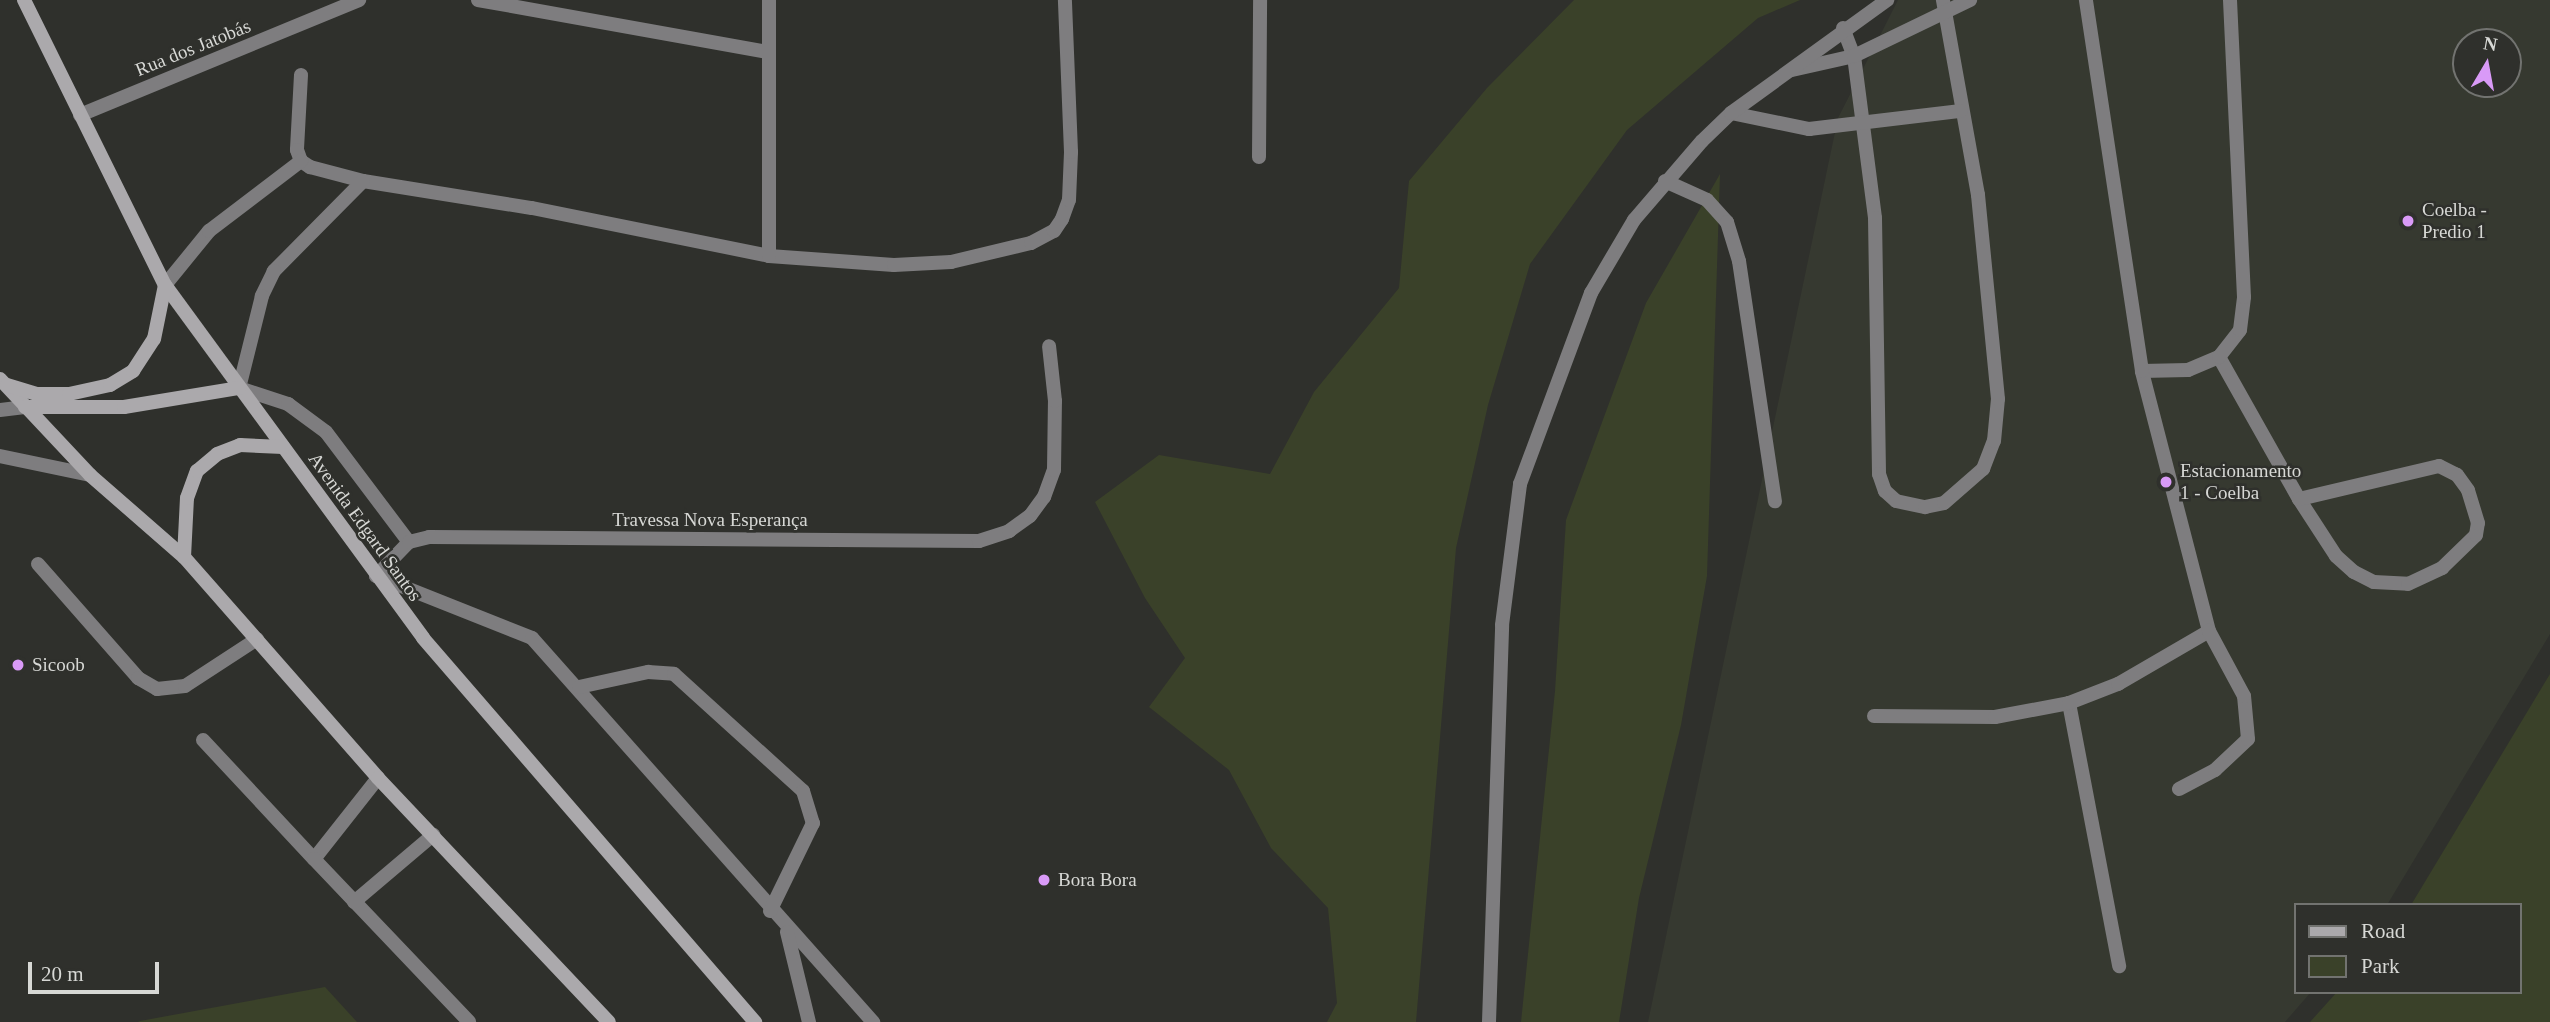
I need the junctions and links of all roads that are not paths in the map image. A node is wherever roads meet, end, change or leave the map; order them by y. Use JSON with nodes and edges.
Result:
{"nodes":[{"id":1,"x":24,"y":0,"type":"edge"},
{"id":2,"x":359,"y":0,"type":"edge"},
{"id":3,"x":478,"y":0,"type":"edge"},
{"id":4,"x":769,"y":0,"type":"edge"},
{"id":5,"x":1065,"y":0,"type":"edge"},
{"id":6,"x":1260,"y":0,"type":"edge"},
{"id":7,"x":1886,"y":0,"type":"edge"},
{"id":8,"x":1970,"y":0,"type":"edge"},
{"id":9,"x":2086,"y":0,"type":"edge"},
{"id":10,"x":2230,"y":0,"type":"edge"},
{"id":11,"x":1944,"y":5,"type":"edge"},
{"id":12,"x":1843,"y":28,"type":"junction"},
{"id":13,"x":768,"y":52,"type":"junction"},
{"id":14,"x":1854,"y":57,"type":"junction"},
{"id":15,"x":1787,"y":71,"type":"junction"},
{"id":16,"x":301,"y":75,"type":"dead end"},
{"id":17,"x":1961,"y":111,"type":"junction"},
{"id":18,"x":1731,"y":113,"type":"junction"},
{"id":19,"x":80,"y":115,"type":"junction"},
{"id":20,"x":1865,"y":125,"type":"junction"},
{"id":21,"x":1259,"y":157,"type":"dead end"},
{"id":22,"x":301,"y":161,"type":"junction"},
{"id":23,"x":363,"y":181,"type":"junction"},
{"id":24,"x":1665,"y":181,"type":"junction"},
{"id":25,"x":769,"y":256,"type":"junction"},
{"id":26,"x":165,"y":285,"type":"junction"},
{"id":27,"x":1049,"y":346,"type":"dead end"},
{"id":28,"x":2219,"y":357,"type":"junction"},
{"id":29,"x":2142,"y":371,"type":"junction"},
{"id":30,"x":3,"y":382,"type":"edge"},
{"id":31,"x":239,"y":387,"type":"junction"},
{"id":32,"x":25,"y":407,"type":"junction"},
{"id":33,"x":0,"y":411,"type":"edge"},
{"id":34,"x":283,"y":447,"type":"junction"},
{"id":35,"x":0,"y":456,"type":"edge"},
{"id":36,"x":90,"y":475,"type":"junction"},
{"id":37,"x":2300,"y":499,"type":"junction"},
{"id":38,"x":1774,"y":501,"type":"dead end"},
{"id":39,"x":409,"y":542,"type":"junction"},
{"id":40,"x":184,"y":557,"type":"junction"},
{"id":41,"x":38,"y":564,"type":"dead end"},
{"id":42,"x":376,"y":576,"type":"junction"},
{"id":43,"x":2209,"y":631,"type":"junction"},
{"id":44,"x":257,"y":639,"type":"junction"},
{"id":45,"x":579,"y":687,"type":"junction"},
{"id":46,"x":2069,"y":703,"type":"junction"},
{"id":47,"x":1874,"y":716,"type":"dead end"},
{"id":48,"x":203,"y":740,"type":"dead end"},
{"id":49,"x":378,"y":778,"type":"junction"},
{"id":50,"x":2179,"y":789,"type":"dead end"},
{"id":51,"x":433,"y":835,"type":"junction"},
{"id":52,"x":314,"y":859,"type":"junction"},
{"id":53,"x":354,"y":902,"type":"junction"},
{"id":54,"x":770,"y":911,"type":"junction"},
{"id":55,"x":786,"y":928,"type":"junction"},
{"id":56,"x":2119,"y":966,"type":"dead end"},
{"id":57,"x":469,"y":1022,"type":"edge"},
{"id":58,"x":609,"y":1022,"type":"edge"},
{"id":59,"x":755,"y":1022,"type":"edge"},
{"id":60,"x":809,"y":1022,"type":"edge"},
{"id":61,"x":873,"y":1022,"type":"edge"},
{"id":62,"x":1489,"y":1022,"type":"edge"}],
"edges":[{"from":1,"to":19,"type":"main road","name":"Avenida Edgard Santos"},
{"from":2,"to":19,"type":"street","name":"Rua dos Jatobás"},
{"from":3,"to":13,"type":"street"},
{"from":4,"to":13,"type":"street"},
{"from":5,"to":25,"type":"street"},
{"from":6,"to":21,"type":"street"},
{"from":7,"to":12,"type":"street"},
{"from":8,"to":11,"type":"street"},
{"from":9,"to":29,"type":"street"},
{"from":10,"to":28,"type":"street"},
{"from":11,"to":14,"type":"street"},
{"from":11,"to":17,"type":"street"},
{"from":12,"to":14,"type":"street"},
{"from":12,"to":15,"type":"street"},
{"from":13,"to":25,"type":"street"},
{"from":14,"to":15,"type":"street"},
{"from":14,"to":20,"type":"street"},
{"from":15,"to":18,"type":"street"},
{"from":16,"to":22,"type":"street"},
{"from":17,"to":20,"type":"street"},
{"from":17,"to":20,"type":"street"},
{"from":18,"to":20,"type":"street"},
{"from":18,"to":24,"type":"street"},
{"from":19,"to":26,"type":"main road","name":"Avenida Edgard Santos"},
{"from":22,"to":23,"type":"street"},
{"from":22,"to":26,"type":"street"},
{"from":23,"to":25,"type":"street"},
{"from":23,"to":31,"type":"street"},
{"from":24,"to":38,"type":"street"},
{"from":24,"to":62,"type":"street"},
{"from":26,"to":30,"type":"main road"},
{"from":26,"to":31,"type":"main road","name":"Avenida Edgard Santos"},
{"from":27,"to":39,"type":"street","name":"Travessa Nova Esperança"},
{"from":28,"to":29,"type":"street"},
{"from":28,"to":37,"type":"street"},
{"from":29,"to":43,"type":"street"},
{"from":30,"to":32,"type":"main road"},
{"from":31,"to":32,"type":"main road"},
{"from":31,"to":34,"type":"main road","name":"Avenida Edgard Santos"},
{"from":31,"to":39,"type":"street"},
{"from":32,"to":33,"type":"street"},
{"from":32,"to":36,"type":"main road"},
{"from":34,"to":40,"type":"main road"},
{"from":34,"to":42,"type":"main road","name":"Avenida Edgard Santos"},
{"from":35,"to":36,"type":"street"},
{"from":36,"to":40,"type":"main road"},
{"from":37,"to":37,"type":"street"},
{"from":39,"to":42,"type":"street"},
{"from":40,"to":44,"type":"main road"},
{"from":41,"to":44,"type":"street"},
{"from":42,"to":45,"type":"street"},
{"from":42,"to":59,"type":"main road","name":"Avenida Edgard Santos"},
{"from":43,"to":46,"type":"street"},
{"from":43,"to":50,"type":"street"},
{"from":44,"to":49,"type":"main road"},
{"from":45,"to":54,"type":"street"},
{"from":45,"to":54,"type":"street"},
{"from":46,"to":47,"type":"street"},
{"from":46,"to":56,"type":"street"},
{"from":48,"to":52,"type":"street"},
{"from":49,"to":51,"type":"main road"},
{"from":49,"to":52,"type":"street"},
{"from":51,"to":53,"type":"street"},
{"from":51,"to":58,"type":"main road"},
{"from":52,"to":53,"type":"street"},
{"from":53,"to":57,"type":"street"},
{"from":54,"to":55,"type":"street"},
{"from":55,"to":60,"type":"street"},
{"from":55,"to":61,"type":"street"}]}
